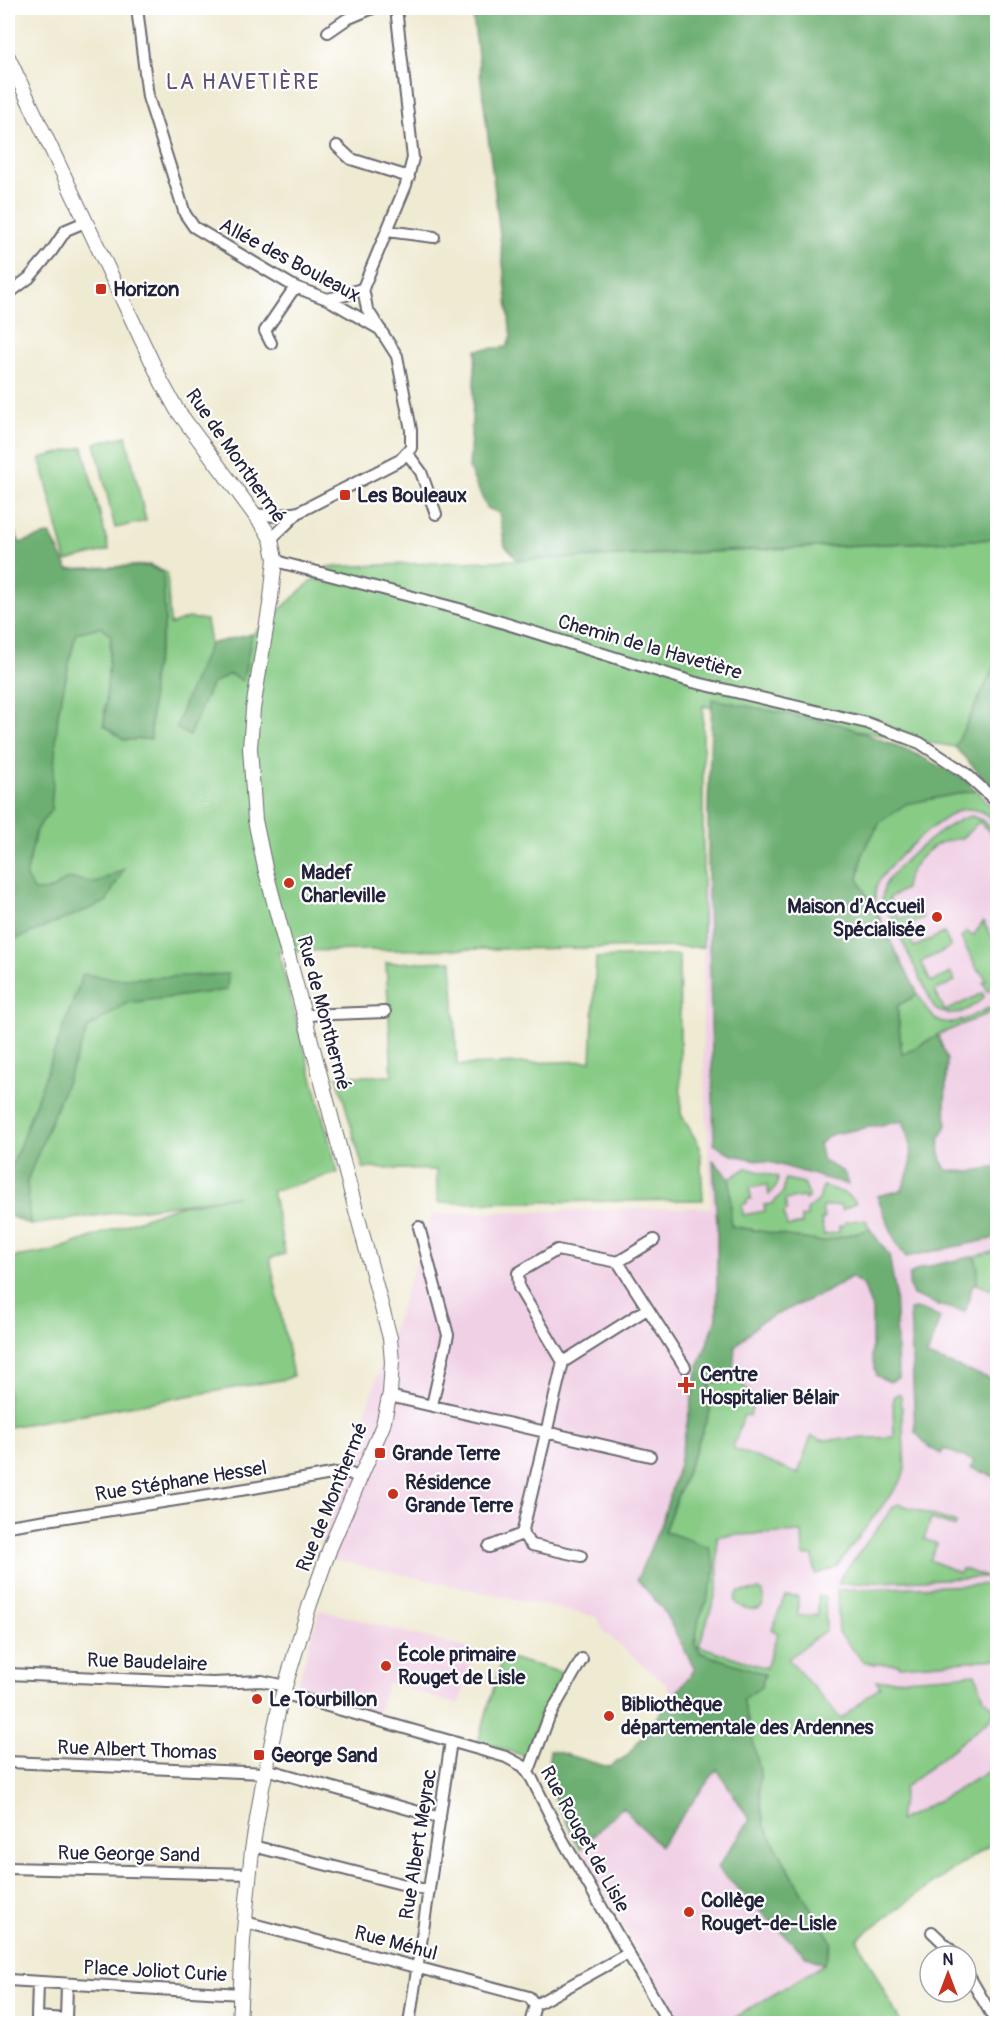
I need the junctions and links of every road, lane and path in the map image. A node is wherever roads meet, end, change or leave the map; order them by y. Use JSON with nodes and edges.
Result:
{"nodes":[{"id":1,"x":137,"y":8,"type":"edge"},
{"id":2,"x":373,"y":8,"type":"edge"},
{"id":3,"x":396,"y":8,"type":"edge"},
{"id":4,"x":328,"y":32,"type":"dead end"},
{"id":5,"x":8,"y":57,"type":"edge"},
{"id":6,"x":337,"y":146,"type":"dead end"},
{"id":7,"x":409,"y":177,"type":"junction"},
{"id":8,"x":85,"y":222,"type":"junction"},
{"id":9,"x":387,"y":231,"type":"junction"},
{"id":10,"x":434,"y":237,"type":"dead end"},
{"id":11,"x":295,"y":287,"type":"junction"},
{"id":12,"x":363,"y":288,"type":"junction"},
{"id":13,"x":8,"y":294,"type":"edge"},
{"id":14,"x":327,"y":299,"type":"junction"},
{"id":15,"x":381,"y":330,"type":"junction"},
{"id":16,"x":271,"y":343,"type":"dead end"},
{"id":17,"x":407,"y":453,"type":"junction"},
{"id":18,"x":299,"y":512,"type":"junction"},
{"id":19,"x":253,"y":514,"type":"junction"},
{"id":20,"x":436,"y":514,"type":"dead end"},
{"id":21,"x":271,"y":539,"type":"junction"},
{"id":22,"x":275,"y":559,"type":"junction"},
{"id":23,"x":998,"y":803,"type":"edge"},
{"id":24,"x":384,"y":1012,"type":"dead end"},
{"id":25,"x":305,"y":1015,"type":"junction"},
{"id":26,"x":419,"y":1227,"type":"dead end"},
{"id":27,"x":654,"y":1240,"type":"dead end"},
{"id":28,"x":618,"y":1262,"type":"junction"},
{"id":29,"x":647,"y":1309,"type":"junction"},
{"id":30,"x":563,"y":1362,"type":"junction"},
{"id":31,"x":685,"y":1367,"type":"dead end"},
{"id":32,"x":389,"y":1396,"type":"junction"},
{"id":33,"x":432,"y":1405,"type":"junction"},
{"id":34,"x":546,"y":1431,"type":"junction"},
{"id":35,"x":650,"y":1456,"type":"dead end"},
{"id":36,"x":360,"y":1478,"type":"junction"},
{"id":37,"x":8,"y":1526,"type":"edge"},
{"id":38,"x":522,"y":1534,"type":"junction"},
{"id":39,"x":489,"y":1547,"type":"dead end"},
{"id":40,"x":581,"y":1556,"type":"dead end"},
{"id":41,"x":582,"y":1659,"type":"dead end"},
{"id":42,"x":8,"y":1674,"type":"edge"},
{"id":43,"x":284,"y":1690,"type":"junction"},
{"id":44,"x":451,"y":1741,"type":"junction"},
{"id":45,"x":8,"y":1762,"type":"edge"},
{"id":46,"x":266,"y":1771,"type":"junction"},
{"id":47,"x":528,"y":1773,"type":"junction"},
{"id":48,"x":440,"y":1818,"type":"junction"},
{"id":49,"x":253,"y":1846,"type":"junction"},
{"id":50,"x":8,"y":1868,"type":"edge"},
{"id":51,"x":250,"y":1874,"type":"junction"},
{"id":52,"x":429,"y":1891,"type":"junction"},
{"id":53,"x":245,"y":1922,"type":"junction"},
{"id":54,"x":932,"y":1932,"type":"dead end"},
{"id":55,"x":944,"y":1944,"type":"edge"},
{"id":56,"x":627,"y":1954,"type":"junction"},
{"id":57,"x":417,"y":1968,"type":"junction"},
{"id":58,"x":8,"y":1981,"type":"edge"},
{"id":59,"x":38,"y":1982,"type":"junction"},
{"id":60,"x":67,"y":1984,"type":"junction"},
{"id":61,"x":978,"y":1991,"type":"edge"},
{"id":62,"x":241,"y":1994,"type":"junction"},
{"id":63,"x":535,"y":2005,"type":"junction"},
{"id":64,"x":239,"y":2024,"type":"edge"},
{"id":65,"x":409,"y":2024,"type":"edge"},
{"id":66,"x":530,"y":2024,"type":"edge"},
{"id":67,"x":669,"y":2024,"type":"edge"},
{"id":68,"x":998,"y":2024,"type":"edge"}],
"edges":[{"from":1,"to":11,"type":"street","name":"Allée des Bouleaux"},
{"from":2,"to":4,"type":"street"},
{"from":3,"to":7,"type":"street"},
{"from":5,"to":8,"type":"main road","name":"Rue de Monthermé"},
{"from":6,"to":7,"type":"street"},
{"from":7,"to":9,"type":"street"},
{"from":8,"to":13,"type":"street"},
{"from":8,"to":19,"type":"main road","name":"Rue de Monthermé"},
{"from":9,"to":10,"type":"street"},
{"from":9,"to":12,"type":"street"},
{"from":11,"to":14,"type":"street","name":"Allée des Bouleaux"},
{"from":11,"to":16,"type":"street"},
{"from":12,"to":14,"type":"street"},
{"from":12,"to":15,"type":"street","name":"Allée des Bouleaux"},
{"from":14,"to":15,"type":"street","name":"Allée des Bouleaux"},
{"from":15,"to":17,"type":"street","name":"Allée des Bouleaux"},
{"from":17,"to":18,"type":"street"},
{"from":17,"to":20,"type":"street"},
{"from":18,"to":19,"type":"street"},
{"from":18,"to":21,"type":"street"},
{"from":19,"to":21,"type":"main road","name":"Rue de Monthermé"},
{"from":21,"to":22,"type":"main road","name":"Rue de Monthermé"},
{"from":22,"to":23,"type":"street","name":"Chemin de la Havetière"},
{"from":22,"to":25,"type":"main road","name":"Rue de Monthermé"},
{"from":24,"to":25,"type":"street"},
{"from":25,"to":32,"type":"main road","name":"Rue de Monthermé"},
{"from":26,"to":33,"type":"street"},
{"from":27,"to":28,"type":"street"},
{"from":28,"to":29,"type":"street"},
{"from":28,"to":30,"type":"street"},
{"from":29,"to":30,"type":"street"},
{"from":29,"to":31,"type":"street"},
{"from":30,"to":34,"type":"street"},
{"from":32,"to":33,"type":"street"},
{"from":32,"to":36,"type":"main road","name":"Rue de Monthermé"},
{"from":33,"to":34,"type":"street"},
{"from":34,"to":35,"type":"street"},
{"from":34,"to":38,"type":"street"},
{"from":36,"to":37,"type":"street","name":"Rue Stéphane Hessel"},
{"from":36,"to":43,"type":"main road","name":"Rue de Monthermé"},
{"from":38,"to":39,"type":"street"},
{"from":38,"to":40,"type":"street"},
{"from":41,"to":47,"type":"street"},
{"from":42,"to":43,"type":"street","name":"Rue Baudelaire"},
{"from":43,"to":44,"type":"street","name":"Rue Rouget de Lisle"},
{"from":43,"to":46,"type":"main road","name":"Rue de Monthermé"},
{"from":44,"to":47,"type":"street","name":"Rue Rouget de Lisle"},
{"from":44,"to":48,"type":"street","name":"Rue Albert Meyrac"},
{"from":45,"to":46,"type":"street","name":"Rue Albert Thomas"},
{"from":46,"to":48,"type":"street","name":"Rue Albert Thomas"},
{"from":46,"to":49,"type":"main road","name":"Rue de Monthermé"},
{"from":47,"to":56,"type":"street","name":"Rue Rouget de Lisle"},
{"from":48,"to":52,"type":"street","name":"Rue Albert Meyrac"},
{"from":49,"to":51,"type":"main road","name":"Rue de Monthermé"},
{"from":49,"to":52,"type":"street"},
{"from":50,"to":51,"type":"street","name":"Rue George Sand"},
{"from":51,"to":53,"type":"main road","name":"Rue de Monthermé"},
{"from":52,"to":57,"type":"street","name":"Rue Albert Meyrac"},
{"from":53,"to":57,"type":"street","name":"Rue Méhul"},
{"from":53,"to":62,"type":"main road","name":"Rue de Monthermé"},
{"from":54,"to":55,"type":"street"},
{"from":56,"to":63,"type":"street"},
{"from":56,"to":67,"type":"street","name":"Rue Rouget de Lisle"},
{"from":57,"to":63,"type":"street","name":"Rue Méhul"},
{"from":57,"to":65,"type":"street","name":"Rue Albert Meyrac"},
{"from":58,"to":59,"type":"street","name":"Place Joliot Curie"},
{"from":59,"to":60,"type":"street","name":"Place Joliot Curie"},
{"from":59,"to":60,"type":"street","name":"Place Joliot Curie"},
{"from":60,"to":62,"type":"street","name":"Place Joliot Curie"},
{"from":61,"to":68,"type":"street"},
{"from":62,"to":64,"type":"main road","name":"Rue de Monthermé"},
{"from":63,"to":66,"type":"street"}]}
